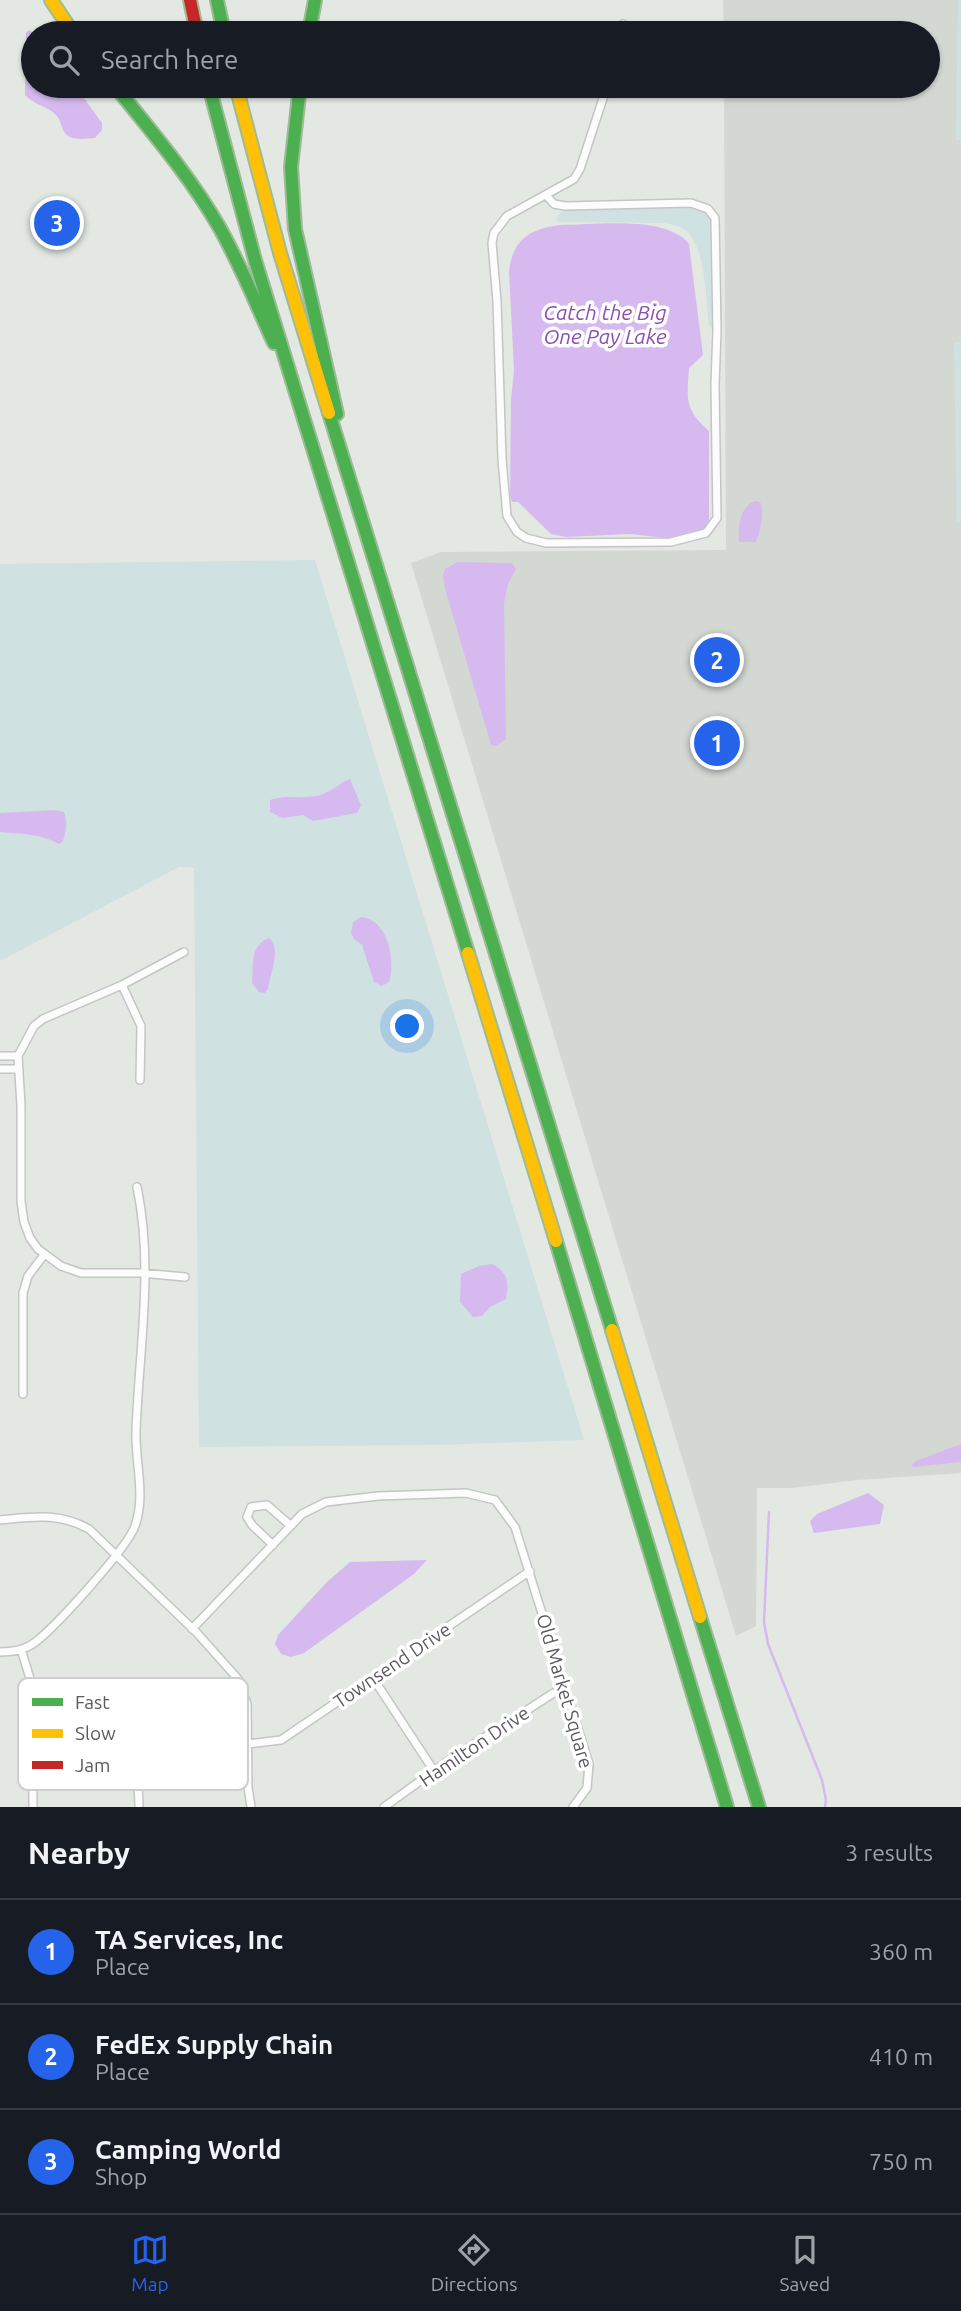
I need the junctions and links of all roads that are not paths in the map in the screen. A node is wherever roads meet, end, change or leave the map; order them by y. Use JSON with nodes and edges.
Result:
{"nodes":[{"id":1,"x":51,"y":0,"type":"edge"},
{"id":2,"x":190,"y":0,"type":"edge"},
{"id":3,"x":217,"y":0,"type":"edge"},
{"id":4,"x":315,"y":0,"type":"edge"},
{"id":5,"x":65,"y":21,"type":"edge"},
{"id":6,"x":194,"y":21,"type":"edge"},
{"id":7,"x":221,"y":21,"type":"edge"},
{"id":8,"x":311,"y":21,"type":"edge"},
{"id":9,"x":124,"y":98,"type":"edge"},
{"id":10,"x":212,"y":98,"type":"edge"},
{"id":11,"x":239,"y":98,"type":"edge"},
{"id":12,"x":299,"y":98,"type":"edge"},
{"id":13,"x":603,"y":98,"type":"edge"},
{"id":14,"x":546,"y":195,"type":"junction"},
{"id":15,"x":294,"y":387,"type":"junction"},
{"id":16,"x":362,"y":523,"type":"junction"},
{"id":17,"x":184,"y":952,"type":"dead end"},
{"id":18,"x":122,"y":985,"type":"junction"},
{"id":19,"x":0,"y":1056,"type":"edge"},
{"id":20,"x":18,"y":1056,"type":"junction"},
{"id":21,"x":0,"y":1069,"type":"edge"},
{"id":22,"x":19,"y":1069,"type":"junction"},
{"id":23,"x":140,"y":1080,"type":"dead end"},
{"id":24,"x":137,"y":1187,"type":"dead end"},
{"id":25,"x":44,"y":1255,"type":"junction"},
{"id":26,"x":145,"y":1273,"type":"junction"},
{"id":27,"x":186,"y":1277,"type":"dead end"},
{"id":28,"x":23,"y":1394,"type":"dead end"},
{"id":29,"x":0,"y":1520,"type":"edge"},
{"id":30,"x":291,"y":1526,"type":"junction"},
{"id":31,"x":273,"y":1545,"type":"junction"},
{"id":32,"x":116,"y":1555,"type":"junction"},
{"id":33,"x":530,"y":1571,"type":"junction"},
{"id":34,"x":192,"y":1629,"type":"junction"},
{"id":35,"x":21,"y":1649,"type":"junction"},
{"id":36,"x":0,"y":1652,"type":"edge"},
{"id":37,"x":30,"y":1678,"type":"edge"},
{"id":38,"x":237,"y":1678,"type":"edge"},
{"id":39,"x":373,"y":1678,"type":"junction"},
{"id":40,"x":565,"y":1688,"type":"junction"},
{"id":41,"x":248,"y":1744,"type":"joint"},
{"id":42,"x":434,"y":1771,"type":"junction"},
{"id":43,"x":251,"y":1807,"type":"edge"},
{"id":44,"x":384,"y":1807,"type":"edge"},
{"id":45,"x":573,"y":1807,"type":"edge"},
{"id":46,"x":727,"y":1807,"type":"edge"},
{"id":47,"x":759,"y":1807,"type":"edge"}],
"edges":[{"from":1,"to":5,"type":"highway"},
{"from":2,"to":6,"type":"highway"},
{"from":3,"to":7,"type":"highway"},
{"from":4,"to":8,"type":"highway"},
{"from":9,"to":15,"type":"highway"},
{"from":10,"to":15,"type":"highway"},
{"from":11,"to":16,"type":"highway"},
{"from":12,"to":16,"type":"highway"},
{"from":13,"to":14,"type":"street"},
{"from":14,"to":14,"type":"street"},
{"from":15,"to":46,"type":"highway"},
{"from":16,"to":47,"type":"highway"},
{"from":17,"to":18,"type":"street"},
{"from":18,"to":20,"type":"street"},
{"from":18,"to":23,"type":"street"},
{"from":19,"to":20,"type":"street"},
{"from":20,"to":22,"type":"street"},
{"from":21,"to":22,"type":"street"},
{"from":22,"to":25,"type":"street"},
{"from":24,"to":26,"type":"street"},
{"from":25,"to":26,"type":"street"},
{"from":25,"to":28,"type":"street"},
{"from":26,"to":27,"type":"street"},
{"from":26,"to":32,"type":"street"},
{"from":29,"to":32,"type":"street"},
{"from":30,"to":31,"type":"street","name":"Old Market Square"},
{"from":30,"to":31,"type":"street"},
{"from":30,"to":33,"type":"street","name":"Old Market Square"},
{"from":31,"to":34,"type":"street","name":"Old Market Square"},
{"from":32,"to":34,"type":"street"},
{"from":32,"to":35,"type":"street"},
{"from":33,"to":39,"type":"street","name":"Townsend Drive"},
{"from":33,"to":40,"type":"street","name":"Old Market Square"},
{"from":34,"to":38,"type":"street"},
{"from":35,"to":36,"type":"street"},
{"from":35,"to":37,"type":"street"},
{"from":39,"to":41,"type":"street","name":"Townsend Drive"},
{"from":39,"to":42,"type":"street"},
{"from":40,"to":42,"type":"street","name":"Hamilton Drive"},
{"from":40,"to":45,"type":"street","name":"Old Market Square"},
{"from":41,"to":43,"type":"street"},
{"from":42,"to":44,"type":"street","name":"Hamilton Drive"}]}
